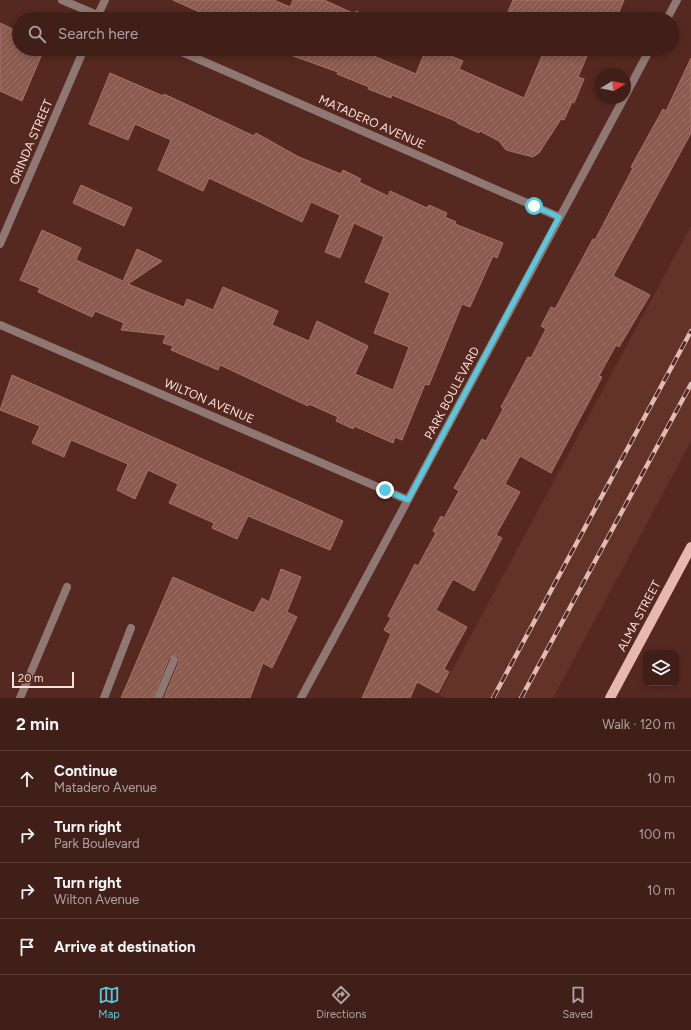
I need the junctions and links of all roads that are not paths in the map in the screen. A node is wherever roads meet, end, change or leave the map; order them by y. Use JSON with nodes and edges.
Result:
{"nodes":[{"id":1,"x":62,"y":0,"type":"edge"},
{"id":2,"x":105,"y":0,"type":"edge"},
{"id":3,"x":677,"y":0,"type":"edge"},
{"id":4,"x":87,"y":12,"type":"edge"},
{"id":5,"x":99,"y":12,"type":"edge"},
{"id":6,"x":671,"y":12,"type":"edge"},
{"id":7,"x":81,"y":56,"type":"edge"},
{"id":8,"x":191,"y":56,"type":"edge"},
{"id":9,"x":646,"y":56,"type":"edge"},
{"id":10,"x":631,"y":84,"type":"edge"},
{"id":11,"x":620,"y":104,"type":"edge"},
{"id":12,"x":559,"y":217,"type":"junction"},
{"id":13,"x":0,"y":244,"type":"edge"},
{"id":14,"x":0,"y":325,"type":"edge"},
{"id":15,"x":408,"y":500,"type":"junction"},
{"id":16,"x":691,"y":547,"type":"edge"},
{"id":17,"x":67,"y":587,"type":"dead end"},
{"id":18,"x":131,"y":628,"type":"dead end"},
{"id":19,"x":174,"y":660,"type":"dead end"},
{"id":20,"x":20,"y":698,"type":"edge"},
{"id":21,"x":104,"y":698,"type":"edge"},
{"id":22,"x":158,"y":698,"type":"edge"},
{"id":23,"x":301,"y":698,"type":"edge"},
{"id":24,"x":610,"y":698,"type":"edge"}],
"edges":[{"from":1,"to":4,"type":"street"},
{"from":2,"to":5,"type":"street"},
{"from":3,"to":6,"type":"street"},
{"from":7,"to":13,"type":"street","name":"ORINDA STREET"},
{"from":8,"to":12,"type":"street","name":"MATADERO AVENUE"},
{"from":9,"to":10,"type":"street","name":"PARK BOULEVARD"},
{"from":11,"to":12,"type":"street","name":"PARK BOULEVARD"},
{"from":12,"to":15,"type":"street","name":"PARK BOULEVARD"},
{"from":14,"to":15,"type":"street","name":"WILTON AVENUE"},
{"from":15,"to":23,"type":"street","name":"PARK BOULEVARD"},
{"from":16,"to":24,"type":"main road","name":"ALMA STREET"},
{"from":17,"to":20,"type":"street"},
{"from":18,"to":21,"type":"street"},
{"from":19,"to":22,"type":"street"}]}
